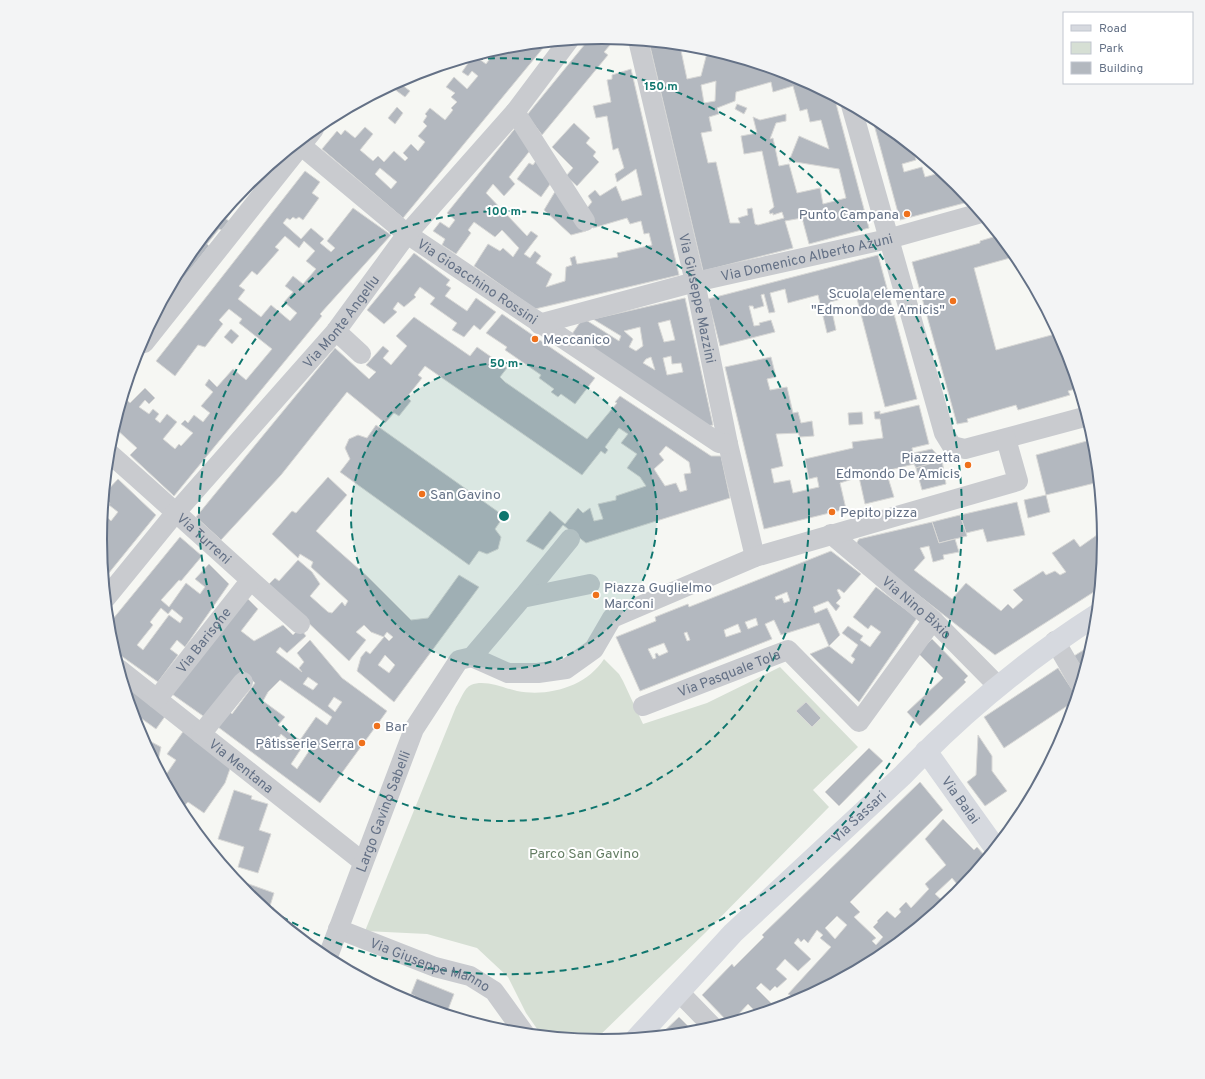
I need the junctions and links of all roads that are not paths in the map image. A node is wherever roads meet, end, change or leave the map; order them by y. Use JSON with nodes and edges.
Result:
{"nodes":[{"id":1,"x":565,"y":45,"type":"edge"},
{"id":2,"x":639,"y":45,"type":"edge"},
{"id":3,"x":515,"y":112,"type":"junction"},
{"id":4,"x":853,"y":112,"type":"edge"},
{"id":5,"x":301,"y":146,"type":"edge"},
{"id":6,"x":291,"y":155,"type":"edge"},
{"id":7,"x":976,"y":214,"type":"edge"},
{"id":8,"x":585,"y":221,"type":"dead end"},
{"id":9,"x":407,"y":234,"type":"junction"},
{"id":10,"x":888,"y":239,"type":"junction"},
{"id":11,"x":695,"y":282,"type":"junction"},
{"id":12,"x":539,"y":324,"type":"junction"},
{"id":13,"x":153,"y":331,"type":"edge"},
{"id":14,"x":336,"y":331,"type":"junction"},
{"id":15,"x":361,"y":354,"type":"dead end"},
{"id":16,"x":1082,"y":418,"type":"edge"},
{"id":17,"x":1006,"y":439,"type":"junction"},
{"id":18,"x":728,"y":444,"type":"junction"},
{"id":19,"x":114,"y":457,"type":"edge"},
{"id":20,"x":177,"y":511,"type":"junction"},
{"id":21,"x":831,"y":534,"type":"junction"},
{"id":22,"x":570,"y":539,"type":"dead end"},
{"id":23,"x":755,"y":557,"type":"junction"},
{"id":24,"x":250,"y":580,"type":"junction"},
{"id":25,"x":590,"y":584,"type":"dead end"},
{"id":26,"x":110,"y":593,"type":"edge"},
{"id":27,"x":522,"y":598,"type":"junction"},
{"id":28,"x":1091,"y":618,"type":"edge"},
{"id":29,"x":933,"y":620,"type":"junction"},
{"id":30,"x":300,"y":624,"type":"dead end"},
{"id":31,"x":1055,"y":641,"type":"junction"},
{"id":32,"x":472,"y":657,"type":"junction"},
{"id":33,"x":126,"y":674,"type":"edge"},
{"id":34,"x":1078,"y":680,"type":"edge"},
{"id":35,"x":243,"y":682,"type":"dead end"},
{"id":36,"x":998,"y":686,"type":"junction"},
{"id":37,"x":157,"y":699,"type":"junction"},
{"id":38,"x":643,"y":706,"type":"dead end"},
{"id":39,"x":201,"y":734,"type":"junction"},
{"id":40,"x":926,"y":751,"type":"junction"},
{"id":41,"x":993,"y":845,"type":"edge"},
{"id":42,"x":363,"y":862,"type":"junction"},
{"id":43,"x":338,"y":929,"type":"junction"},
{"id":44,"x":329,"y":953,"type":"edge"},
{"id":45,"x":680,"y":993,"type":"junction"},
{"id":46,"x":709,"y":1023,"type":"edge"},
{"id":47,"x":520,"y":1028,"type":"edge"},
{"id":48,"x":641,"y":1033,"type":"edge"}],
"edges":[{"from":1,"to":3,"type":"street","name":"Via Monte Angellu"},
{"from":2,"to":11,"type":"street","name":"Via Giuseppe Mazzini"},
{"from":3,"to":8,"type":"street"},
{"from":3,"to":9,"type":"street","name":"Via Monte Angellu"},
{"from":4,"to":10,"type":"street"},
{"from":5,"to":9,"type":"street","name":"Via Gioacchino Rossini"},
{"from":6,"to":13,"type":"street"},
{"from":7,"to":10,"type":"street","name":"Via Domenico Alberto Azuni"},
{"from":9,"to":12,"type":"street","name":"Via Gioacchino Rossini"},
{"from":9,"to":14,"type":"street","name":"Via Monte Angellu"},
{"from":10,"to":11,"type":"street","name":"Via Domenico Alberto Azuni"},
{"from":10,"to":17,"type":"street"},
{"from":11,"to":12,"type":"street","name":"Via Domenico Alberto Azuni"},
{"from":11,"to":18,"type":"street","name":"Via Giuseppe Mazzini"},
{"from":12,"to":18,"type":"street","name":"Via Gioacchino Rossini"},
{"from":14,"to":15,"type":"street"},
{"from":14,"to":20,"type":"street","name":"Via Monte Angellu"},
{"from":16,"to":17,"type":"street"},
{"from":17,"to":21,"type":"street"},
{"from":18,"to":23,"type":"street","name":"Via Giuseppe Mazzini"},
{"from":19,"to":20,"type":"street","name":"Via Turreni"},
{"from":20,"to":24,"type":"street","name":"Via Turreni"},
{"from":20,"to":26,"type":"street","name":"Via Monte Angellu"},
{"from":21,"to":23,"type":"street"},
{"from":21,"to":29,"type":"street","name":"Via Nino Bixio"},
{"from":22,"to":27,"type":"street"},
{"from":23,"to":32,"type":"street"},
{"from":24,"to":30,"type":"street","name":"Via Turreni"},
{"from":24,"to":37,"type":"street","name":"Via Barisone"},
{"from":25,"to":27,"type":"street"},
{"from":27,"to":32,"type":"street"},
{"from":28,"to":31,"type":"street","name":"Via Sassari"},
{"from":29,"to":36,"type":"street","name":"Via Nino Bixio"},
{"from":29,"to":38,"type":"street","name":"Via Pasquale Tola"},
{"from":31,"to":34,"type":"street"},
{"from":31,"to":36,"type":"street","name":"Via Sassari"},
{"from":32,"to":42,"type":"street","name":"Largo Gavino Sabelli"},
{"from":33,"to":37,"type":"street","name":"Via Mentana"},
{"from":35,"to":39,"type":"street"},
{"from":36,"to":40,"type":"street","name":"Via Sassari"},
{"from":37,"to":39,"type":"street","name":"Via Mentana"},
{"from":39,"to":42,"type":"street","name":"Via Mentana"},
{"from":40,"to":41,"type":"street","name":"Via Balai"},
{"from":40,"to":45,"type":"street","name":"Via Sassari"},
{"from":42,"to":43,"type":"street","name":"Largo Gavino Sabelli"},
{"from":43,"to":44,"type":"street","name":"Largo Gavino Sabelli"},
{"from":43,"to":47,"type":"street","name":"Via Giuseppe Manno"},
{"from":45,"to":46,"type":"street"},
{"from":45,"to":48,"type":"street","name":"Via Sassari"}]}
